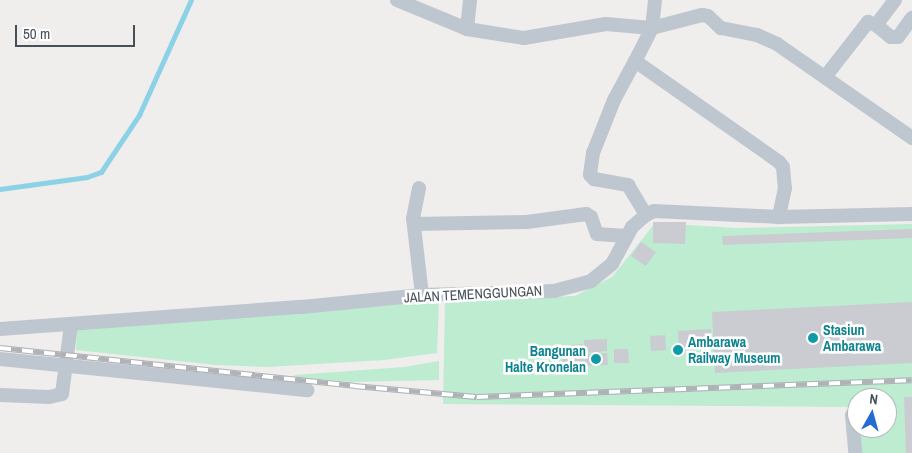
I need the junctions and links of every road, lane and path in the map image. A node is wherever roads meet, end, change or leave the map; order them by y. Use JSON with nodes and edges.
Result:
{"nodes":[{"id":1,"x":397,"y":0,"type":"edge"},
{"id":2,"x":470,"y":0,"type":"edge"},
{"id":3,"x":655,"y":0,"type":"edge"},
{"id":4,"x":895,"y":0,"type":"edge"},
{"id":5,"x":912,"y":18,"type":"edge"},
{"id":6,"x":876,"y":26,"type":"junction"},
{"id":7,"x":652,"y":28,"type":"junction"},
{"id":8,"x":467,"y":29,"type":"junction"},
{"id":9,"x":635,"y":61,"type":"junction"},
{"id":10,"x":826,"y":77,"type":"junction"},
{"id":11,"x":912,"y":138,"type":"edge"},
{"id":12,"x":419,"y":188,"type":"dead end"},
{"id":13,"x":912,"y":214,"type":"edge"},
{"id":14,"x":646,"y":215,"type":"junction"},
{"id":15,"x":779,"y":217,"type":"junction"},
{"id":16,"x":414,"y":224,"type":"junction"},
{"id":17,"x":627,"y":236,"type":"junction"},
{"id":18,"x":422,"y":295,"type":"junction"},
{"id":19,"x":70,"y":325,"type":"junction"},
{"id":20,"x":0,"y":329,"type":"edge"},
{"id":21,"x":0,"y":359,"type":"edge"},
{"id":22,"x":65,"y":364,"type":"junction"},
{"id":23,"x":308,"y":390,"type":"dead end"},
{"id":24,"x":0,"y":395,"type":"edge"},
{"id":25,"x":854,"y":438,"type":"edge"},
{"id":26,"x":855,"y":453,"type":"edge"}],
"edges":[{"from":1,"to":8,"type":"street"},
{"from":2,"to":8,"type":"street"},
{"from":3,"to":7,"type":"street"},
{"from":4,"to":6,"type":"street"},
{"from":5,"to":6,"type":"street"},
{"from":6,"to":10,"type":"street"},
{"from":7,"to":8,"type":"street"},
{"from":7,"to":9,"type":"street"},
{"from":7,"to":10,"type":"street"},
{"from":9,"to":14,"type":"street"},
{"from":9,"to":15,"type":"street"},
{"from":10,"to":11,"type":"street"},
{"from":12,"to":16,"type":"street"},
{"from":13,"to":15,"type":"street"},
{"from":14,"to":15,"type":"street"},
{"from":14,"to":17,"type":"street","name":"JALAN TEMENGGUNGAN"},
{"from":16,"to":17,"type":"street"},
{"from":16,"to":18,"type":"street"},
{"from":17,"to":18,"type":"street","name":"JALAN TEMENGGUNGAN"},
{"from":18,"to":19,"type":"street","name":"JALAN TEMENGGUNGAN"},
{"from":19,"to":20,"type":"street","name":"JALAN TEMENGGUNGAN"},
{"from":19,"to":22,"type":"street"},
{"from":21,"to":22,"type":"street"},
{"from":22,"to":23,"type":"street"},
{"from":22,"to":24,"type":"street"},
{"from":25,"to":26,"type":"street"}]}
